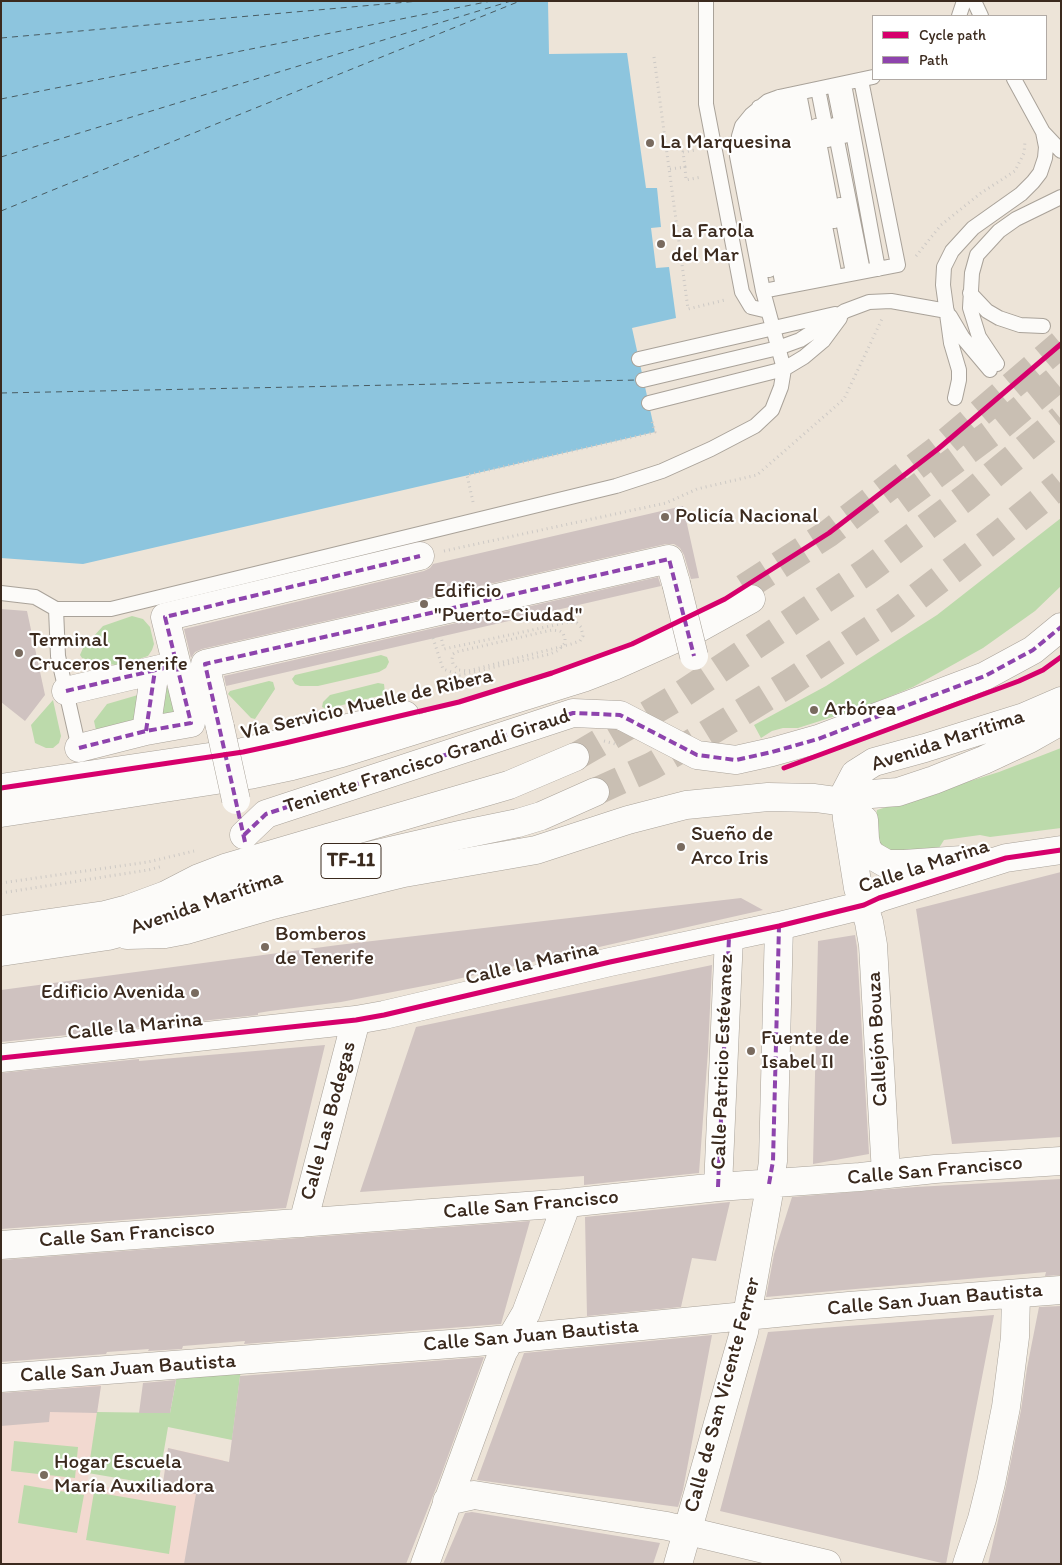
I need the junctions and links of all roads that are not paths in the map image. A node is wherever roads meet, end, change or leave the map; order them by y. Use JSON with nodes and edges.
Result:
{"nodes":[{"id":1,"x":706,"y":1,"type":"edge"},
{"id":2,"x":964,"y":1,"type":"edge"},
{"id":3,"x":974,"y":1,"type":"edge"},
{"id":4,"x":959,"y":15,"type":"edge"},
{"id":5,"x":981,"y":15,"type":"edge"},
{"id":6,"x":1015,"y":80,"type":"edge"},
{"id":7,"x":812,"y":92,"type":"edge"},
{"id":8,"x":1043,"y":132,"type":"junction"},
{"id":9,"x":1061,"y":151,"type":"edge"},
{"id":10,"x":1061,"y":197,"type":"edge"},
{"id":11,"x":828,"y":278,"type":"junction"},
{"id":12,"x":970,"y":293,"type":"junction"},
{"id":13,"x":768,"y":311,"type":"junction"},
{"id":14,"x":845,"y":311,"type":"junction"},
{"id":15,"x":947,"y":311,"type":"junction"},
{"id":16,"x":1043,"y":326,"type":"dead end"},
{"id":17,"x":773,"y":328,"type":"junction"},
{"id":18,"x":778,"y":348,"type":"junction"},
{"id":19,"x":639,"y":359,"type":"dead end"},
{"id":20,"x":784,"y":369,"type":"junction"},
{"id":21,"x":643,"y":380,"type":"dead end"},
{"id":22,"x":955,"y":398,"type":"dead end"},
{"id":23,"x":648,"y":403,"type":"road end"},
{"id":24,"x":420,"y":556,"type":"dead end"},
{"id":25,"x":1,"y":593,"type":"edge"},
{"id":26,"x":56,"y":608,"type":"junction"},
{"id":27,"x":1061,"y":627,"type":"edge"},
{"id":28,"x":694,"y":656,"type":"dead end"},
{"id":29,"x":166,"y":667,"type":"junction"},
{"id":30,"x":66,"y":691,"type":"junction"},
{"id":31,"x":1061,"y":701,"type":"edge"},
{"id":32,"x":1061,"y":722,"type":"edge"},
{"id":33,"x":146,"y":731,"type":"junction"},
{"id":34,"x":78,"y":748,"type":"junction"},
{"id":35,"x":575,"y":757,"type":"tunnel mouth"},
{"id":36,"x":87,"y":788,"type":"junction"},
{"id":37,"x":595,"y":792,"type":"tunnel mouth"},
{"id":38,"x":898,"y":792,"type":"junction"},
{"id":39,"x":5,"y":794,"type":"edge"},
{"id":40,"x":845,"y":800,"type":"junction"},
{"id":41,"x":1061,"y":850,"type":"edge"},
{"id":42,"x":1006,"y":858,"type":"junction"},
{"id":43,"x":864,"y":905,"type":"junction"},
{"id":44,"x":106,"y":926,"type":"junction"},
{"id":45,"x":779,"y":926,"type":"junction"},
{"id":46,"x":1,"y":930,"type":"edge"},
{"id":47,"x":729,"y":937,"type":"junction"},
{"id":48,"x":1,"y":952,"type":"edge"},
{"id":49,"x":356,"y":1020,"type":"junction"},
{"id":50,"x":1,"y":1058,"type":"edge"},
{"id":51,"x":1061,"y":1161,"type":"edge"},
{"id":52,"x":886,"y":1174,"type":"junction"},
{"id":53,"x":769,"y":1184,"type":"junction"},
{"id":54,"x":718,"y":1187,"type":"junction"},
{"id":55,"x":567,"y":1203,"type":"junction"},
{"id":56,"x":303,"y":1223,"type":"junction"},
{"id":57,"x":1,"y":1245,"type":"edge"},
{"id":58,"x":1061,"y":1290,"type":"edge"},
{"id":59,"x":1016,"y":1294,"type":"junction"},
{"id":60,"x":747,"y":1316,"type":"junction"},
{"id":61,"x":511,"y":1338,"type":"junction"},
{"id":62,"x":1,"y":1378,"type":"edge"},
{"id":63,"x":447,"y":1501,"type":"junction"},
{"id":64,"x":688,"y":1530,"type":"junction"},
{"id":65,"x":425,"y":1564,"type":"edge"},
{"id":66,"x":678,"y":1564,"type":"edge"},
{"id":67,"x":827,"y":1564,"type":"edge"},
{"id":68,"x":967,"y":1564,"type":"edge"}],
"edges":[{"from":1,"to":13,"type":"lane"},
{"from":2,"to":4,"type":"lane"},
{"from":3,"to":5,"type":"lane"},
{"from":6,"to":8,"type":"lane"},
{"from":7,"to":11,"type":"lane"},
{"from":7,"to":11,"type":"lane"},
{"from":7,"to":11,"type":"lane"},
{"from":7,"to":11,"type":"lane"},
{"from":7,"to":11,"type":"lane"},
{"from":7,"to":11,"type":"lane"},
{"from":7,"to":11,"type":"lane"},
{"from":8,"to":9,"type":"lane"},
{"from":8,"to":15,"type":"lane"},
{"from":10,"to":12,"type":"lane"},
{"from":11,"to":13,"type":"lane"},
{"from":12,"to":15,"type":"lane"},
{"from":12,"to":16,"type":"lane"},
{"from":13,"to":17,"type":"lane"},
{"from":14,"to":15,"type":"lane"},
{"from":14,"to":17,"type":"lane"},
{"from":14,"to":18,"type":"lane"},
{"from":14,"to":20,"type":"lane"},
{"from":15,"to":22,"type":"lane"},
{"from":17,"to":18,"type":"lane"},
{"from":17,"to":19,"type":"lane"},
{"from":18,"to":20,"type":"lane"},
{"from":18,"to":21,"type":"lane"},
{"from":20,"to":23,"type":"lane"},
{"from":20,"to":26,"type":"lane"},
{"from":24,"to":29,"type":"street"},
{"from":25,"to":26,"type":"lane"},
{"from":26,"to":30,"type":"lane"},
{"from":27,"to":28,"type":"street","name":"Teniente Francisco Grandi Giraud","bridge":true},
{"from":29,"to":30,"type":"street"},
{"from":29,"to":33,"type":"street"},
{"from":29,"to":33,"type":"street"},
{"from":30,"to":34,"type":"lane"},
{"from":31,"to":40,"type":"street","name":"Avenida Marítima"},
{"from":32,"to":38,"type":"street","name":"Avenida Marítima"},
{"from":33,"to":34,"type":"street"},
{"from":34,"to":36,"type":"lane"},
{"from":35,"to":44,"type":"street","name":"Avenida Marítima","number":"TF-11"},
{"from":36,"to":36,"type":"street","name":"Vía Servicio Muelle de Ribera"},
{"from":36,"to":39,"type":"street","name":"Vía Servicio Muelle de Ribera"},
{"from":37,"to":44,"type":"street","name":"Avenida Marítima","number":"TF-11"},
{"from":38,"to":40,"type":"street","name":"Avenida Marítima"},
{"from":38,"to":42,"type":"street"},
{"from":40,"to":43,"type":"street","name":"Callejón Bouza"},
{"from":40,"to":44,"type":"street"},
{"from":41,"to":42,"type":"street","name":"Calle la Marina"},
{"from":42,"to":43,"type":"street","name":"Calle la Marina"},
{"from":43,"to":45,"type":"street","name":"Calle la Marina"},
{"from":43,"to":52,"type":"street","name":"Callejón Bouza"},
{"from":44,"to":46,"type":"street","number":"TF-11"},
{"from":44,"to":48,"type":"street","number":"TF-11"},
{"from":45,"to":47,"type":"street","name":"Calle la Marina"},
{"from":45,"to":53,"type":"street","name":"Calle de San Vicente Ferrer"},
{"from":47,"to":49,"type":"street","name":"Calle la Marina"},
{"from":47,"to":54,"type":"street","name":"Calle Patricio Estévanez"},
{"from":49,"to":50,"type":"street","name":"Calle la Marina"},
{"from":49,"to":56,"type":"street","name":"Calle Las Bodegas"},
{"from":51,"to":52,"type":"street","name":"Calle San Francisco"},
{"from":52,"to":53,"type":"street","name":"Calle San Francisco"},
{"from":53,"to":54,"type":"street","name":"Calle San Francisco"},
{"from":53,"to":60,"type":"street","name":"Calle de San Vicente Ferrer"},
{"from":54,"to":55,"type":"street","name":"Calle San Francisco"},
{"from":55,"to":56,"type":"street","name":"Calle San Francisco"},
{"from":55,"to":61,"type":"street"},
{"from":56,"to":57,"type":"street","name":"Calle San Francisco"},
{"from":58,"to":59,"type":"street","name":"Calle San Juan Bautista"},
{"from":59,"to":60,"type":"street","name":"Calle San Juan Bautista"},
{"from":59,"to":68,"type":"street"},
{"from":60,"to":61,"type":"street","name":"Calle San Juan Bautista"},
{"from":60,"to":64,"type":"street","name":"Calle de San Vicente Ferrer"},
{"from":61,"to":62,"type":"street","name":"Calle San Juan Bautista"},
{"from":61,"to":63,"type":"street"},
{"from":63,"to":64,"type":"street"},
{"from":63,"to":65,"type":"street"},
{"from":64,"to":66,"type":"street","name":"Calle de San Vicente Ferrer"},
{"from":64,"to":67,"type":"street"}]}
